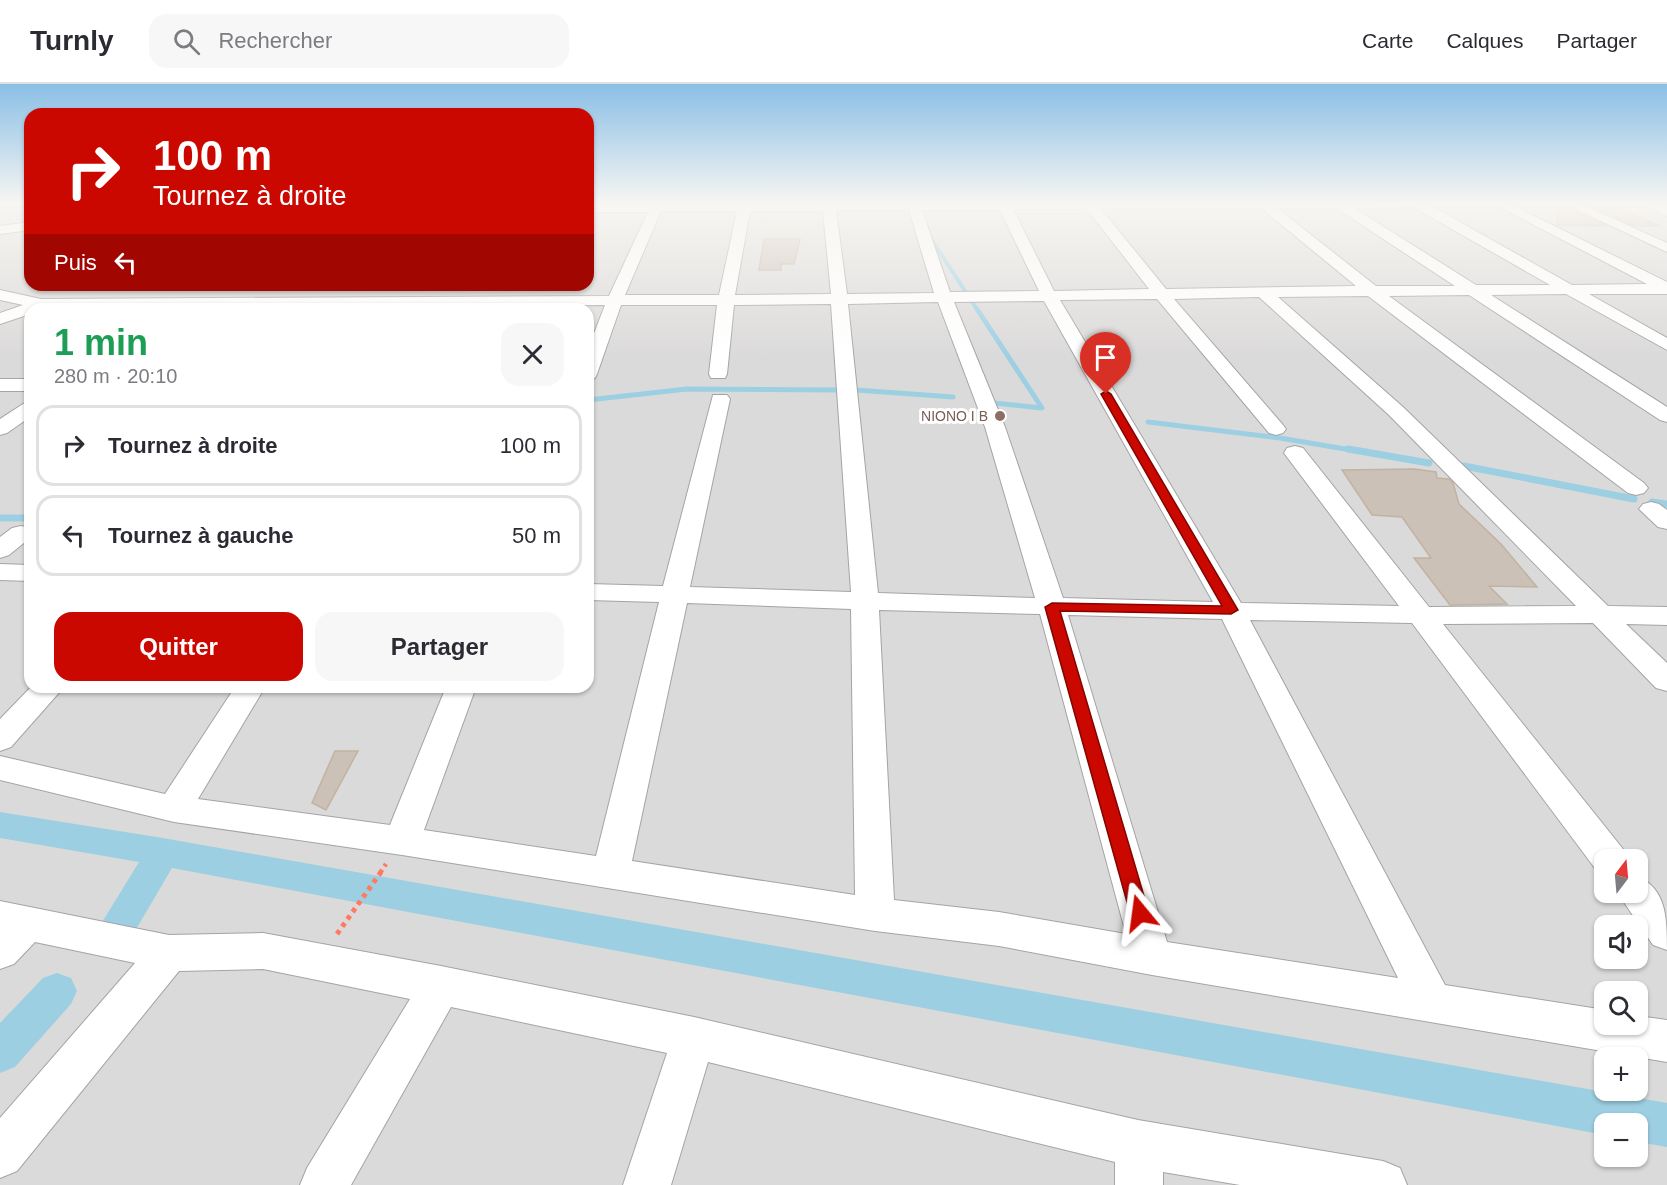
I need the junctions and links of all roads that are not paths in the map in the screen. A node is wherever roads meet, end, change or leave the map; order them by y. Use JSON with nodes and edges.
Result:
{"nodes":[{"id":1,"x":635,"y":254,"type":"edge"},
{"id":2,"x":735,"y":254,"type":"edge"},
{"id":3,"x":834,"y":254,"type":"edge"},
{"id":4,"x":930,"y":254,"type":"edge"},
{"id":5,"x":1029,"y":254,"type":"edge"},
{"id":6,"x":1130,"y":254,"type":"edge"},
{"id":7,"x":1327,"y":254,"type":"edge"},
{"id":8,"x":1418,"y":254,"type":"edge"},
{"id":9,"x":1507,"y":254,"type":"edge"},
{"id":10,"x":1599,"y":254,"type":"edge"},
{"id":11,"x":1667,"y":289,"type":"edge"},
{"id":12,"x":1472,"y":290,"type":"junction"},
{"id":13,"x":1570,"y":290,"type":"junction"},
{"id":14,"x":299,"y":291,"type":"edge"},
{"id":15,"x":404,"y":291,"type":"edge"},
{"id":16,"x":1372,"y":291,"type":"junction"},
{"id":17,"x":1263,"y":292,"type":"junction"},
{"id":18,"x":1161,"y":294,"type":"junction"},
{"id":19,"x":0,"y":295,"type":"edge"},
{"id":20,"x":1049,"y":296,"type":"junction"},
{"id":21,"x":944,"y":297,"type":"junction"},
{"id":22,"x":726,"y":299,"type":"junction"},
{"id":23,"x":837,"y":299,"type":"junction"},
{"id":24,"x":615,"y":300,"type":"junction"},
{"id":25,"x":36,"y":303,"type":"edge"},
{"id":26,"x":285,"y":303,"type":"edge"},
{"id":27,"x":393,"y":303,"type":"edge"},
{"id":28,"x":548,"y":303,"type":"edge"},
{"id":29,"x":24,"y":310,"type":"edge"},
{"id":30,"x":0,"y":319,"type":"edge"},
{"id":31,"x":1667,"y":345,"type":"edge"},
{"id":32,"x":594,"y":358,"type":"edge"},
{"id":33,"x":0,"y":385,"type":"edge"},
{"id":34,"x":24,"y":386,"type":"edge"},
{"id":35,"x":24,"y":412,"type":"edge"},
{"id":36,"x":1667,"y":416,"type":"edge"},
{"id":37,"x":0,"y":429,"type":"edge"},
{"id":38,"x":1276,"y":429,"type":"dead end"},
{"id":39,"x":1295,"y":453,"type":"dead end"},
{"id":40,"x":1636,"y":488,"type":"dead end"},
{"id":41,"x":21,"y":533,"type":"dead end"},
{"id":42,"x":0,"y":550,"type":"edge"},
{"id":43,"x":0,"y":572,"type":"edge"},
{"id":44,"x":24,"y":573,"type":"edge"},
{"id":45,"x":594,"y":591,"type":"edge"},
{"id":46,"x":676,"y":594,"type":"junction"},
{"id":47,"x":865,"y":600,"type":"junction"},
{"id":48,"x":1052,"y":607,"type":"junction"},
{"id":49,"x":1231,"y":610,"type":"junction"},
{"id":50,"x":1597,"y":614,"type":"junction"},
{"id":51,"x":1420,"y":615,"type":"junction"},
{"id":52,"x":1667,"y":616,"type":"edge"},
{"id":53,"x":1667,"y":681,"type":"edge"},
{"id":54,"x":43,"y":693,"type":"edge"},
{"id":55,"x":246,"y":693,"type":"edge"},
{"id":56,"x":459,"y":693,"type":"edge"},
{"id":57,"x":0,"y":739,"type":"edge"},
{"id":58,"x":0,"y":768,"type":"edge"},
{"id":59,"x":174,"y":809,"type":"junction"},
{"id":60,"x":1601,"y":849,"type":"edge"},
{"id":61,"x":394,"y":853,"type":"junction"},
{"id":62,"x":611,"y":872,"type":"junction"},
{"id":63,"x":1644,"y":903,"type":"edge"},
{"id":64,"x":875,"y":914,"type":"junction"},
{"id":65,"x":9,"y":930,"type":"edge"},
{"id":66,"x":1667,"y":933,"type":"edge"},
{"id":67,"x":169,"y":953,"type":"junction"},
{"id":68,"x":1152,"y":957,"type":"junction"},
{"id":69,"x":441,"y":985,"type":"junction"},
{"id":70,"x":1431,"y":1001,"type":"junction"},
{"id":71,"x":694,"y":1038,"type":"junction"},
{"id":72,"x":1667,"y":1041,"type":"edge"},
{"id":73,"x":0,"y":1154,"type":"edge"},
{"id":74,"x":1138,"y":1164,"type":"edge"},
{"id":75,"x":324,"y":1185,"type":"edge"},
{"id":76,"x":647,"y":1185,"type":"edge"},
{"id":77,"x":1383,"y":1185,"type":"edge"}],
"edges":[{"from":1,"to":24,"type":"street"},
{"from":2,"to":22,"type":"street"},
{"from":3,"to":23,"type":"street"},
{"from":4,"to":21,"type":"street"},
{"from":5,"to":20,"type":"street"},
{"from":6,"to":18,"type":"street"},
{"from":7,"to":16,"type":"street"},
{"from":8,"to":12,"type":"street"},
{"from":9,"to":13,"type":"street"},
{"from":10,"to":11,"type":"street"},
{"from":11,"to":13,"type":"street"},
{"from":12,"to":13,"type":"street"},
{"from":12,"to":16,"type":"street"},
{"from":12,"to":36,"type":"street"},
{"from":13,"to":31,"type":"street"},
{"from":14,"to":26,"type":"street"},
{"from":15,"to":27,"type":"street"},
{"from":16,"to":17,"type":"street"},
{"from":16,"to":40,"type":"street"},
{"from":17,"to":18,"type":"street"},
{"from":17,"to":50,"type":"street"},
{"from":18,"to":20,"type":"street"},
{"from":18,"to":38,"type":"street"},
{"from":19,"to":25,"type":"street"},
{"from":20,"to":21,"type":"street"},
{"from":20,"to":49,"type":"street"},
{"from":21,"to":23,"type":"street"},
{"from":21,"to":48,"type":"street"},
{"from":22,"to":23,"type":"street"},
{"from":22,"to":24,"type":"street"},
{"from":22,"to":46,"type":"street"},
{"from":23,"to":47,"type":"street"},
{"from":24,"to":28,"type":"street"},
{"from":24,"to":32,"type":"street"},
{"from":29,"to":30,"type":"street"},
{"from":33,"to":34,"type":"street"},
{"from":35,"to":37,"type":"street"},
{"from":39,"to":51,"type":"street"},
{"from":41,"to":42,"type":"street"},
{"from":43,"to":44,"type":"street"},
{"from":45,"to":46,"type":"street"},
{"from":46,"to":47,"type":"street"},
{"from":46,"to":62,"type":"street"},
{"from":47,"to":48,"type":"street"},
{"from":47,"to":64,"type":"street"},
{"from":48,"to":49,"type":"street"},
{"from":48,"to":68,"type":"street"},
{"from":49,"to":51,"type":"street"},
{"from":49,"to":70,"type":"street"},
{"from":50,"to":51,"type":"street"},
{"from":50,"to":52,"type":"street"},
{"from":50,"to":53,"type":"street"},
{"from":51,"to":60,"type":"street"},
{"from":54,"to":57,"type":"street"},
{"from":55,"to":59,"type":"street"},
{"from":56,"to":61,"type":"street"},
{"from":58,"to":59,"type":"street"},
{"from":59,"to":61,"type":"street"},
{"from":61,"to":62,"type":"street"},
{"from":62,"to":64,"type":"street"},
{"from":63,"to":66,"type":"street"},
{"from":64,"to":68,"type":"street"},
{"from":65,"to":67,"type":"street"},
{"from":67,"to":69,"type":"street"},
{"from":67,"to":73,"type":"street"},
{"from":68,"to":70,"type":"street"},
{"from":69,"to":71,"type":"street"},
{"from":69,"to":75,"type":"street"},
{"from":70,"to":72,"type":"street"},
{"from":71,"to":74,"type":"street"},
{"from":71,"to":76,"type":"street"},
{"from":74,"to":77,"type":"street"}]}
